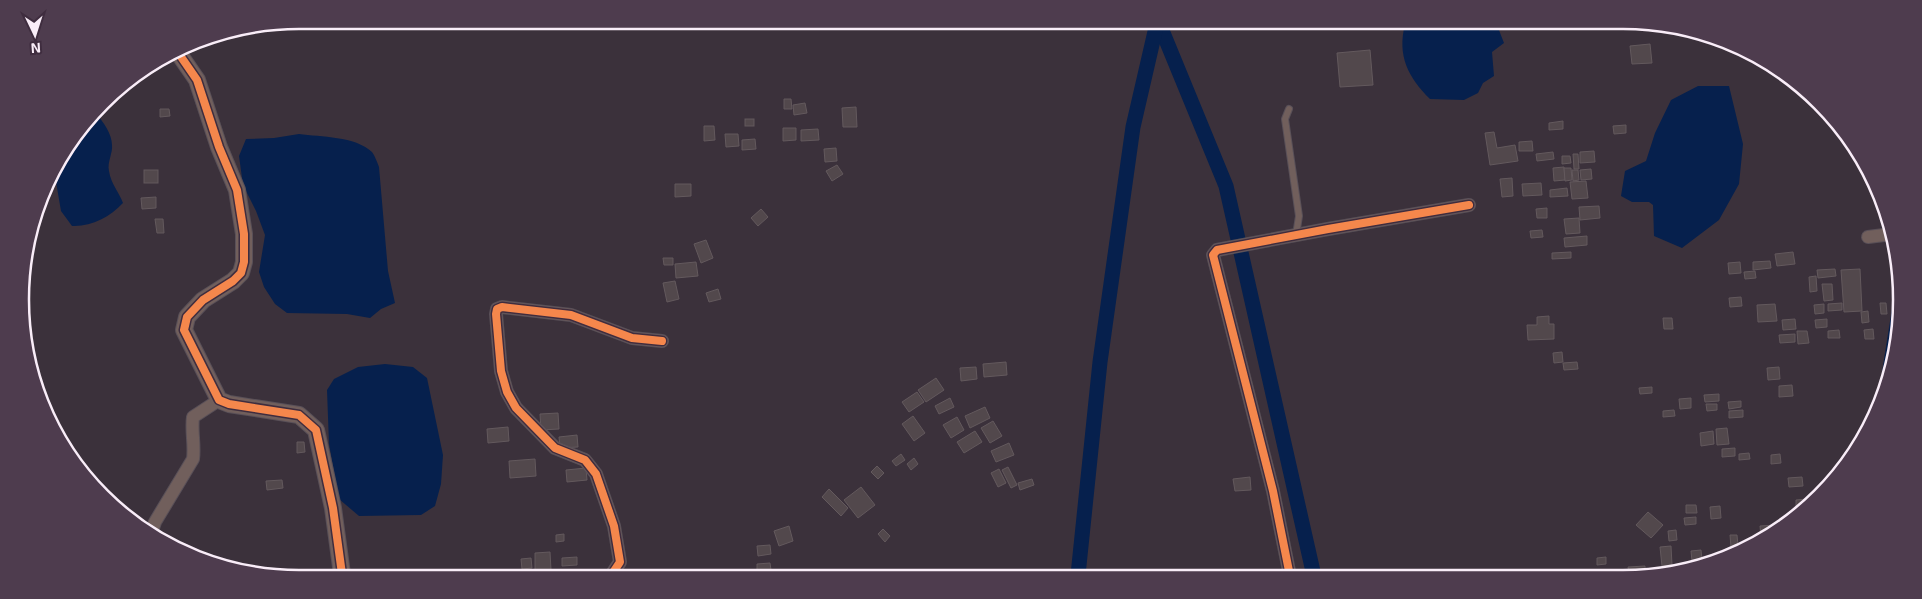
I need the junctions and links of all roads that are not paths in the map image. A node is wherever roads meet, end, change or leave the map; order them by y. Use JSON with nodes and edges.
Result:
{"nodes":[{"id":1,"x":181,"y":57,"type":"edge"},
{"id":2,"x":1289,"y":109,"type":"dead end"},
{"id":3,"x":1469,"y":205,"type":"dead end"},
{"id":4,"x":1296,"y":235,"type":"junction"},
{"id":5,"x":1885,"y":235,"type":"edge"},
{"id":6,"x":1868,"y":237,"type":"dead end"},
{"id":7,"x":662,"y":340,"type":"dead end"},
{"id":8,"x":219,"y":400,"type":"junction"},
{"id":9,"x":153,"y":528,"type":"edge"},
{"id":10,"x":341,"y":570,"type":"edge"},
{"id":11,"x":615,"y":570,"type":"edge"},
{"id":12,"x":1289,"y":570,"type":"edge"}],
"edges":[{"from":1,"to":8,"type":"street"},
{"from":2,"to":4,"type":"lane"},
{"from":3,"to":4,"type":"street"},
{"from":4,"to":12,"type":"street"},
{"from":5,"to":6,"type":"street"},
{"from":7,"to":11,"type":"street"},
{"from":8,"to":9,"type":"street"},
{"from":8,"to":10,"type":"street"}]}
